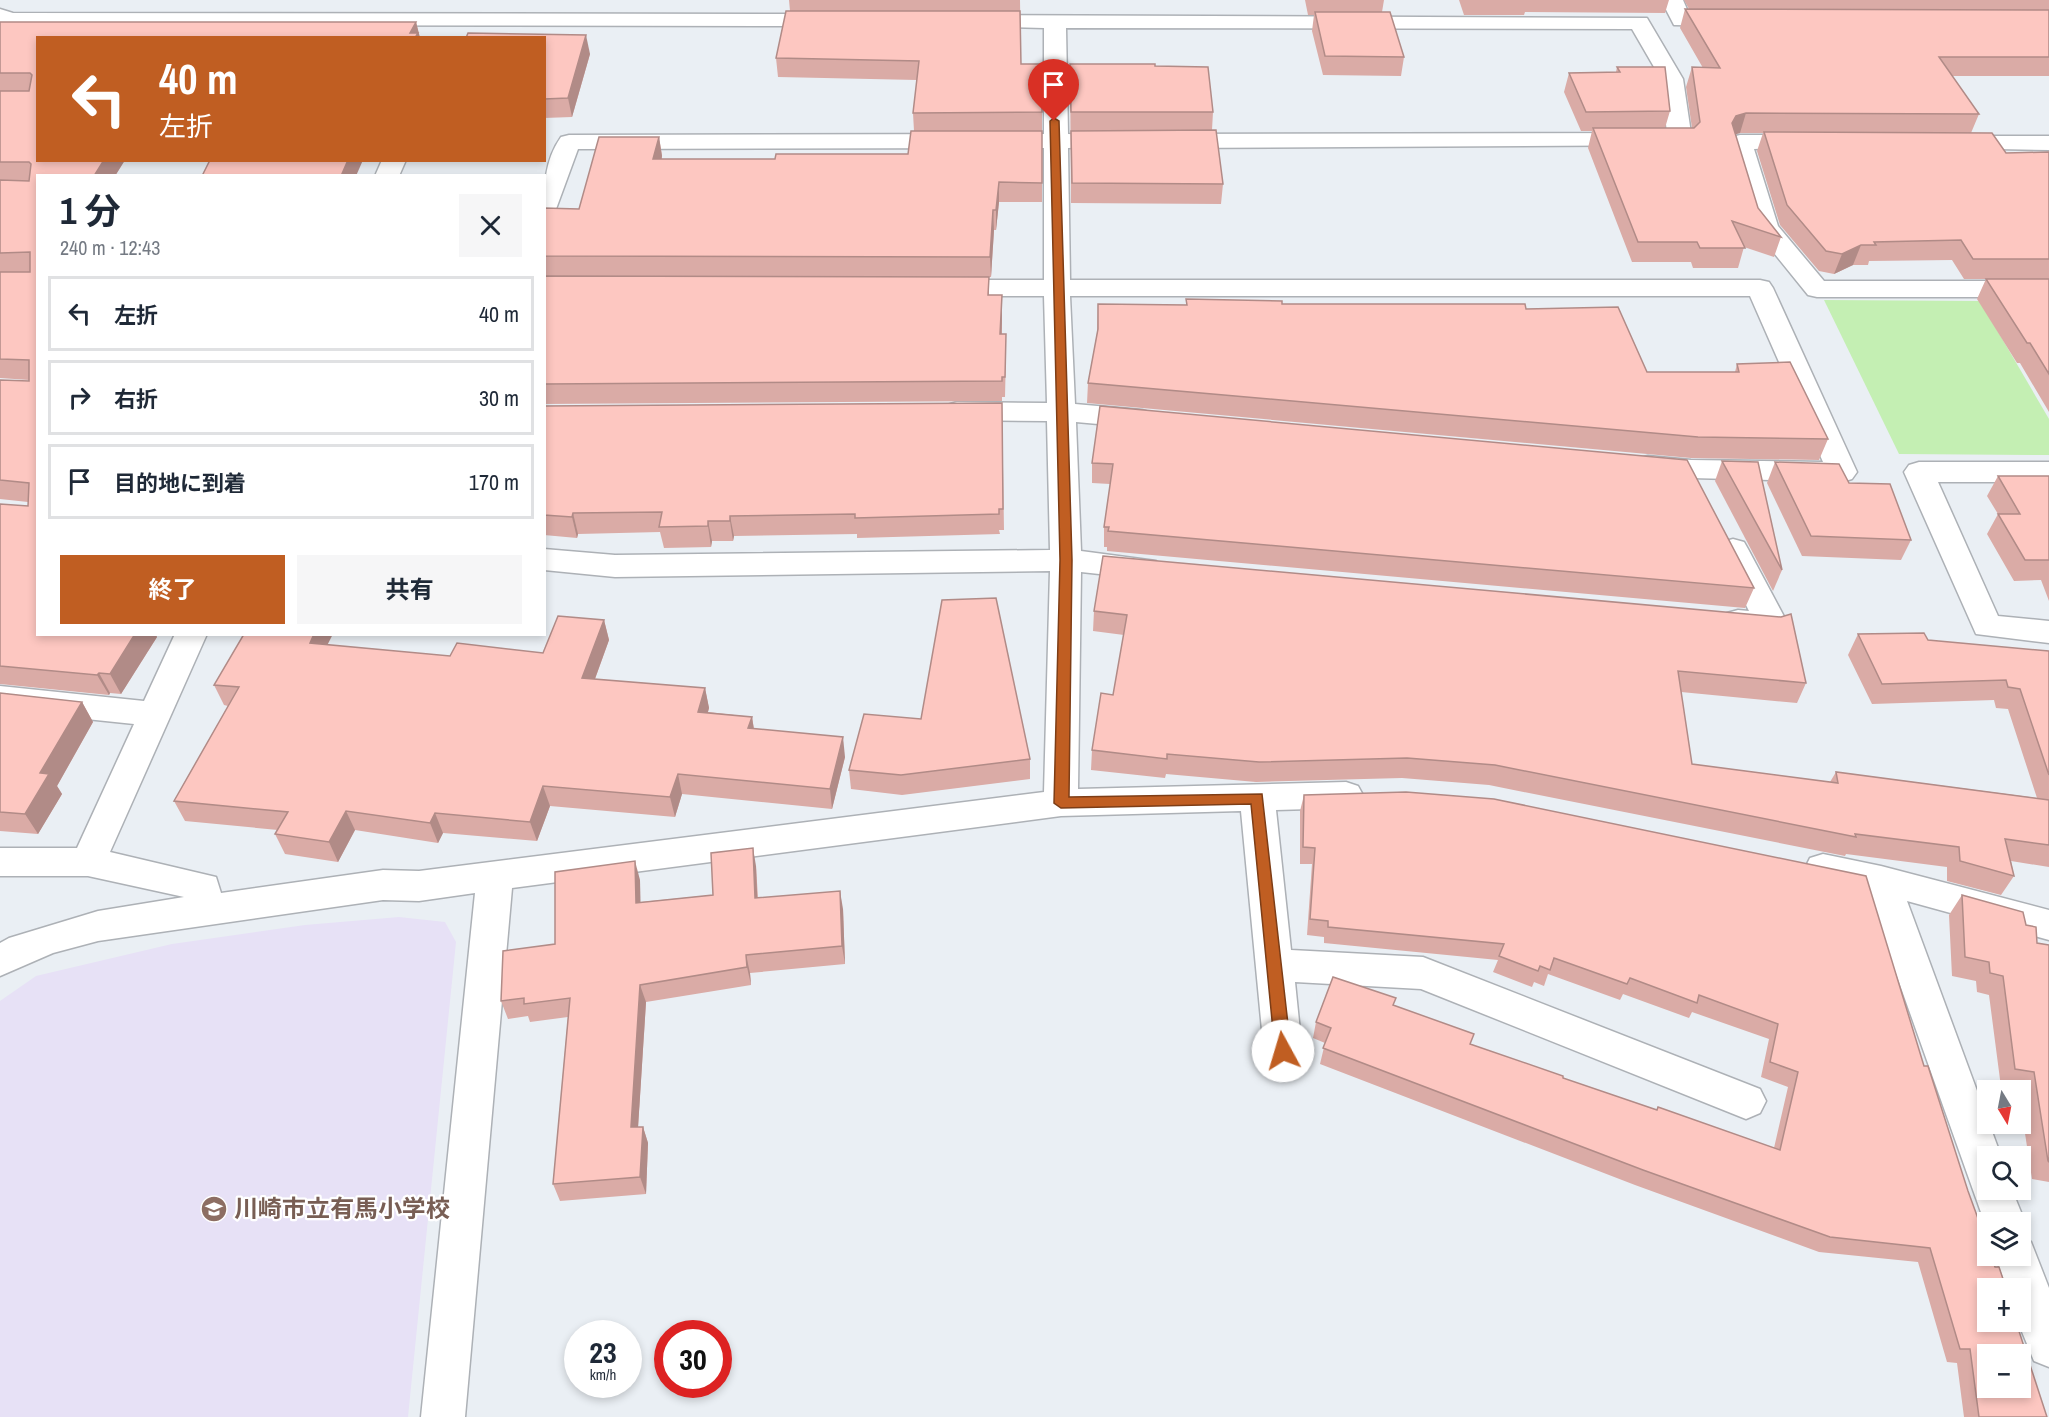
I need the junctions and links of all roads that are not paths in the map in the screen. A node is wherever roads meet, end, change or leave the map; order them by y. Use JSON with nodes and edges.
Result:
{"nodes":[{"id":1,"x":1672,"y":0,"type":"edge"},
{"id":2,"x":466,"y":9,"type":"edge"},
{"id":3,"x":3,"y":18,"type":"edge"},
{"id":4,"x":1742,"y":20,"type":"edge"},
{"id":5,"x":854,"y":21,"type":"edge"},
{"id":6,"x":960,"y":21,"type":"edge"},
{"id":7,"x":1055,"y":22,"type":"junction"},
{"id":8,"x":455,"y":36,"type":"edge"},
{"id":9,"x":1054,"y":141,"type":"junction"},
{"id":10,"x":1823,"y":142,"type":"edge"},
{"id":11,"x":1930,"y":142,"type":"edge"},
{"id":12,"x":2049,"y":143,"type":"edge"},
{"id":13,"x":546,"y":204,"type":"edge"},
{"id":14,"x":914,"y":288,"type":"edge"},
{"id":15,"x":1057,"y":288,"type":"junction"},
{"id":16,"x":2049,"y":289,"type":"edge"},
{"id":17,"x":935,"y":411,"type":"edge"},
{"id":18,"x":1060,"y":412,"type":"junction"},
{"id":19,"x":1170,"y":422,"type":"edge"},
{"id":20,"x":1620,"y":463,"type":"edge"},
{"id":21,"x":1691,"y":469,"type":"junction"},
{"id":22,"x":2049,"y":472,"type":"edge"},
{"id":23,"x":546,"y":559,"type":"edge"},
{"id":24,"x":1066,"y":560,"type":"junction"},
{"id":25,"x":1172,"y":570,"type":"edge"},
{"id":26,"x":1713,"y":619,"type":"edge"},
{"id":27,"x":2049,"y":632,"type":"edge"},
{"id":28,"x":190,"y":636,"type":"edge"},
{"id":29,"x":0,"y":698,"type":"edge"},
{"id":30,"x":154,"y":714,"type":"junction"},
{"id":31,"x":1380,"y":794,"type":"edge"},
{"id":32,"x":1257,"y":798,"type":"junction"},
{"id":33,"x":1061,"y":803,"type":"junction"},
{"id":34,"x":1789,"y":861,"type":"edge"},
{"id":35,"x":0,"y":862,"type":"edge"},
{"id":36,"x":88,"y":862,"type":"junction"},
{"id":37,"x":495,"y":875,"type":"junction"},
{"id":38,"x":1881,"y":880,"type":"junction"},
{"id":39,"x":202,"y":910,"type":"junction"},
{"id":40,"x":2049,"y":925,"type":"edge"},
{"id":41,"x":0,"y":960,"type":"edge"},
{"id":42,"x":1275,"y":965,"type":"junction"},
{"id":43,"x":1283,"y":1051,"type":"dead end"},
{"id":44,"x":1746,"y":1101,"type":"dead end"},
{"id":45,"x":1977,"y":1146,"type":"edge"},
{"id":46,"x":2020,"y":1266,"type":"edge"},
{"id":47,"x":2049,"y":1346,"type":"edge"},
{"id":48,"x":443,"y":1417,"type":"edge"}],
"edges":[{"from":1,"to":4,"type":"street"},
{"from":2,"to":3,"type":"street"},
{"from":2,"to":5,"type":"street"},
{"from":2,"to":8,"type":"street"},
{"from":6,"to":7,"type":"street"},
{"from":7,"to":9,"type":"street"},
{"from":7,"to":9,"type":"street"},
{"from":9,"to":13,"type":"street"},
{"from":9,"to":15,"type":"street"},
{"from":10,"to":16,"type":"street"},
{"from":11,"to":12,"type":"street"},
{"from":14,"to":15,"type":"street"},
{"from":15,"to":18,"type":"street"},
{"from":15,"to":21,"type":"street"},
{"from":17,"to":18,"type":"street"},
{"from":18,"to":19,"type":"street"},
{"from":18,"to":24,"type":"street"},
{"from":20,"to":21,"type":"street"},
{"from":21,"to":26,"type":"street"},
{"from":22,"to":27,"type":"street"},
{"from":23,"to":24,"type":"street"},
{"from":24,"to":25,"type":"street"},
{"from":24,"to":33,"type":"street"},
{"from":28,"to":30,"type":"street"},
{"from":29,"to":30,"type":"street"},
{"from":30,"to":36,"type":"street"},
{"from":31,"to":32,"type":"street"},
{"from":32,"to":33,"type":"street"},
{"from":32,"to":42,"type":"street"},
{"from":33,"to":37,"type":"street"},
{"from":34,"to":38,"type":"street"},
{"from":35,"to":36,"type":"street"},
{"from":36,"to":39,"type":"street"},
{"from":37,"to":39,"type":"street"},
{"from":37,"to":48,"type":"street"},
{"from":38,"to":40,"type":"street"},
{"from":38,"to":45,"type":"street"},
{"from":39,"to":41,"type":"street"},
{"from":42,"to":43,"type":"street"},
{"from":42,"to":44,"type":"street"},
{"from":46,"to":47,"type":"street"}]}
